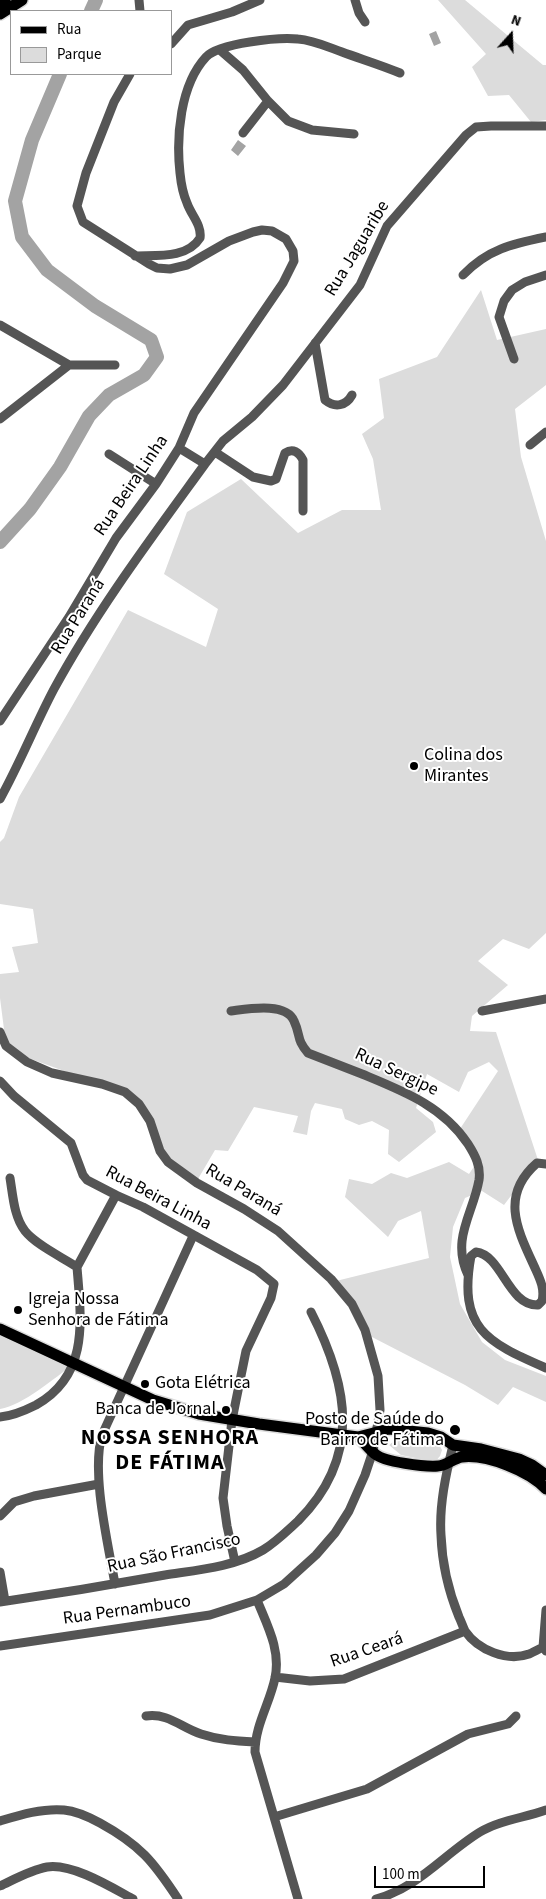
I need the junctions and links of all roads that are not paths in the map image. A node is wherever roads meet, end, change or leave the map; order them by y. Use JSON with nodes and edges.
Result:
{"nodes":[{"id":1,"x":5,"y":0,"type":"edge"},
{"id":2,"x":22,"y":0,"type":"edge"},
{"id":3,"x":260,"y":0,"type":"edge"},
{"id":4,"x":355,"y":0,"type":"edge"},
{"id":5,"x":0,"y":3,"type":"edge"},
{"id":6,"x":0,"y":14,"type":"edge"},
{"id":7,"x":365,"y":22,"type":"dead end"},
{"id":8,"x":172,"y":43,"type":"edge"},
{"id":9,"x":220,"y":50,"type":"junction"},
{"id":10,"x":400,"y":73,"type":"dead end"},
{"id":11,"x":129,"y":75,"type":"edge"},
{"id":12,"x":268,"y":102,"type":"junction"},
{"id":13,"x":546,"y":126,"type":"edge"},
{"id":14,"x":243,"y":133,"type":"dead end"},
{"id":15,"x":354,"y":134,"type":"dead end"},
{"id":16,"x":546,"y":238,"type":"edge"},
{"id":17,"x":134,"y":256,"type":"junction"},
{"id":18,"x":463,"y":276,"type":"dead end"},
{"id":19,"x":546,"y":276,"type":"edge"},
{"id":20,"x":0,"y":325,"type":"edge"},
{"id":21,"x":315,"y":343,"type":"junction"},
{"id":22,"x":514,"y":359,"type":"dead end"},
{"id":23,"x":68,"y":365,"type":"junction"},
{"id":24,"x":115,"y":365,"type":"dead end"},
{"id":25,"x":352,"y":395,"type":"dead end"},
{"id":26,"x":0,"y":419,"type":"edge"},
{"id":27,"x":546,"y":432,"type":"edge"},
{"id":28,"x":530,"y":445,"type":"dead end"},
{"id":29,"x":179,"y":448,"type":"junction"},
{"id":30,"x":215,"y":452,"type":"junction"},
{"id":31,"x":109,"y":454,"type":"dead end"},
{"id":32,"x":204,"y":464,"type":"junction"},
{"id":33,"x":156,"y":484,"type":"junction"},
{"id":34,"x":303,"y":511,"type":"dead end"},
{"id":35,"x":0,"y":721,"type":"edge"},
{"id":36,"x":0,"y":799,"type":"edge"},
{"id":37,"x":546,"y":999,"type":"edge"},
{"id":38,"x":232,"y":1011,"type":"dead end"},
{"id":39,"x":482,"y":1011,"type":"dead end"},
{"id":40,"x":0,"y":1032,"type":"edge"},
{"id":41,"x":0,"y":1081,"type":"edge"},
{"id":42,"x":546,"y":1164,"type":"edge"},
{"id":43,"x":10,"y":1178,"type":"dead end"},
{"id":44,"x":116,"y":1195,"type":"junction"},
{"id":45,"x":194,"y":1236,"type":"junction"},
{"id":46,"x":77,"y":1267,"type":"junction"},
{"id":47,"x":468,"y":1275,"type":"junction"},
{"id":48,"x":311,"y":1312,"type":"dead end"},
{"id":49,"x":0,"y":1329,"type":"edge"},
{"id":50,"x":74,"y":1364,"type":"junction"},
{"id":51,"x":546,"y":1368,"type":"edge"},
{"id":52,"x":124,"y":1386,"type":"junction"},
{"id":53,"x":0,"y":1417,"type":"edge"},
{"id":54,"x":232,"y":1420,"type":"junction"},
{"id":55,"x":376,"y":1432,"type":"junction"},
{"id":56,"x":343,"y":1435,"type":"junction"},
{"id":57,"x":358,"y":1437,"type":"junction"},
{"id":58,"x":453,"y":1445,"type":"junction"},
{"id":59,"x":373,"y":1451,"type":"junction"},
{"id":60,"x":480,"y":1453,"type":"junction"},
{"id":61,"x":449,"y":1462,"type":"junction"},
{"id":62,"x":539,"y":1474,"type":"edge"},
{"id":63,"x":99,"y":1484,"type":"junction"},
{"id":64,"x":546,"y":1489,"type":"edge"},
{"id":65,"x":0,"y":1516,"type":"edge"},
{"id":66,"x":235,"y":1562,"type":"junction"},
{"id":67,"x":0,"y":1572,"type":"edge"},
{"id":68,"x":114,"y":1584,"type":"junction"},
{"id":69,"x":257,"y":1600,"type":"junction"},
{"id":70,"x":2,"y":1602,"type":"edge"},
{"id":71,"x":546,"y":1610,"type":"edge"},
{"id":72,"x":465,"y":1631,"type":"junction"},
{"id":73,"x":0,"y":1646,"type":"edge"},
{"id":74,"x":544,"y":1649,"type":"edge"},
{"id":75,"x":275,"y":1677,"type":"junction"},
{"id":76,"x":146,"y":1716,"type":"dead end"},
{"id":77,"x":516,"y":1716,"type":"dead end"},
{"id":78,"x":255,"y":1742,"type":"junction"},
{"id":79,"x":546,"y":1810,"type":"edge"},
{"id":80,"x":274,"y":1817,"type":"junction"},
{"id":81,"x":0,"y":1821,"type":"edge"},
{"id":82,"x":0,"y":1886,"type":"edge"},
{"id":83,"x":133,"y":1899,"type":"edge"},
{"id":84,"x":178,"y":1899,"type":"edge"},
{"id":85,"x":298,"y":1899,"type":"edge"},
{"id":86,"x":376,"y":1899,"type":"edge"}],
"edges":[{"from":1,"to":5,"type":"main road"},
{"from":2,"to":6,"type":"main road"},
{"from":3,"to":8,"type":"street"},
{"from":4,"to":7,"type":"street"},
{"from":9,"to":10,"type":"street"},
{"from":9,"to":12,"type":"street"},
{"from":9,"to":17,"type":"street"},
{"from":11,"to":17,"type":"street"},
{"from":12,"to":14,"type":"street"},
{"from":12,"to":15,"type":"street"},
{"from":13,"to":21,"type":"street","name":"Rua Jaguaribe"},
{"from":16,"to":18,"type":"street"},
{"from":17,"to":29,"type":"street","name":"Rua Beira Linha"},
{"from":19,"to":22,"type":"street"},
{"from":20,"to":23,"type":"street"},
{"from":21,"to":25,"type":"street"},
{"from":21,"to":30,"type":"street","name":"Rua Jaguaribe"},
{"from":23,"to":24,"type":"street"},
{"from":23,"to":26,"type":"street"},
{"from":27,"to":28,"type":"street"},
{"from":29,"to":32,"type":"street"},
{"from":29,"to":33,"type":"street","name":"Rua Beira Linha"},
{"from":30,"to":32,"type":"street","name":"Rua Jaguaribe"},
{"from":30,"to":34,"type":"street"},
{"from":31,"to":33,"type":"street"},
{"from":32,"to":36,"type":"street","name":"Rua Paraná"},
{"from":33,"to":35,"type":"street","name":"Rua Beira Linha"},
{"from":37,"to":39,"type":"street"},
{"from":38,"to":47,"type":"street","name":"Rua Sergipe"},
{"from":40,"to":55,"type":"street","name":"Rua Paraná"},
{"from":41,"to":44,"type":"street","name":"Rua Beira Linha"},
{"from":42,"to":47,"type":"street"},
{"from":43,"to":46,"type":"street"},
{"from":44,"to":45,"type":"street","name":"Rua Beira Linha"},
{"from":44,"to":46,"type":"street"},
{"from":45,"to":52,"type":"street"},
{"from":45,"to":54,"type":"street","name":"Rua Beira Linha"},
{"from":46,"to":50,"type":"street"},
{"from":47,"to":51,"type":"street","name":"Rua Sergipe"},
{"from":48,"to":56,"type":"street","name":"Rua São Francisco"},
{"from":49,"to":50,"type":"main road"},
{"from":50,"to":52,"type":"main road"},
{"from":50,"to":53,"type":"street"},
{"from":52,"to":54,"type":"main road"},
{"from":52,"to":63,"type":"street"},
{"from":54,"to":56,"type":"main road"},
{"from":54,"to":66,"type":"street"},
{"from":55,"to":57,"type":"main road"},
{"from":55,"to":58,"type":"main road"},
{"from":55,"to":59,"type":"street","name":"Rua Paraná"},
{"from":56,"to":57,"type":"main road"},
{"from":56,"to":66,"type":"street","name":"Rua São Francisco"},
{"from":57,"to":59,"type":"main road"},
{"from":58,"to":60,"type":"main road"},
{"from":58,"to":61,"type":"street"},
{"from":59,"to":61,"type":"main road"},
{"from":59,"to":69,"type":"street","name":"Rua Pernambuco"},
{"from":60,"to":61,"type":"main road"},
{"from":60,"to":62,"type":"main road"},
{"from":61,"to":72,"type":"street"},
{"from":62,"to":64,"type":"main road"},
{"from":63,"to":65,"type":"street"},
{"from":63,"to":68,"type":"street"},
{"from":66,"to":68,"type":"street","name":"Rua São Francisco"},
{"from":67,"to":70,"type":"street"},
{"from":68,"to":70,"type":"street","name":"Rua São Francisco"},
{"from":69,"to":73,"type":"street","name":"Rua Pernambuco"},
{"from":69,"to":75,"type":"street"},
{"from":71,"to":74,"type":"street"},
{"from":72,"to":74,"type":"street"},
{"from":72,"to":75,"type":"street","name":"Rua Ceará"},
{"from":75,"to":78,"type":"street"},
{"from":76,"to":78,"type":"street"},
{"from":77,"to":80,"type":"street"},
{"from":78,"to":80,"type":"street"},
{"from":79,"to":86,"type":"street"},
{"from":80,"to":85,"type":"street"},
{"from":81,"to":84,"type":"street"},
{"from":82,"to":83,"type":"street"}]}
